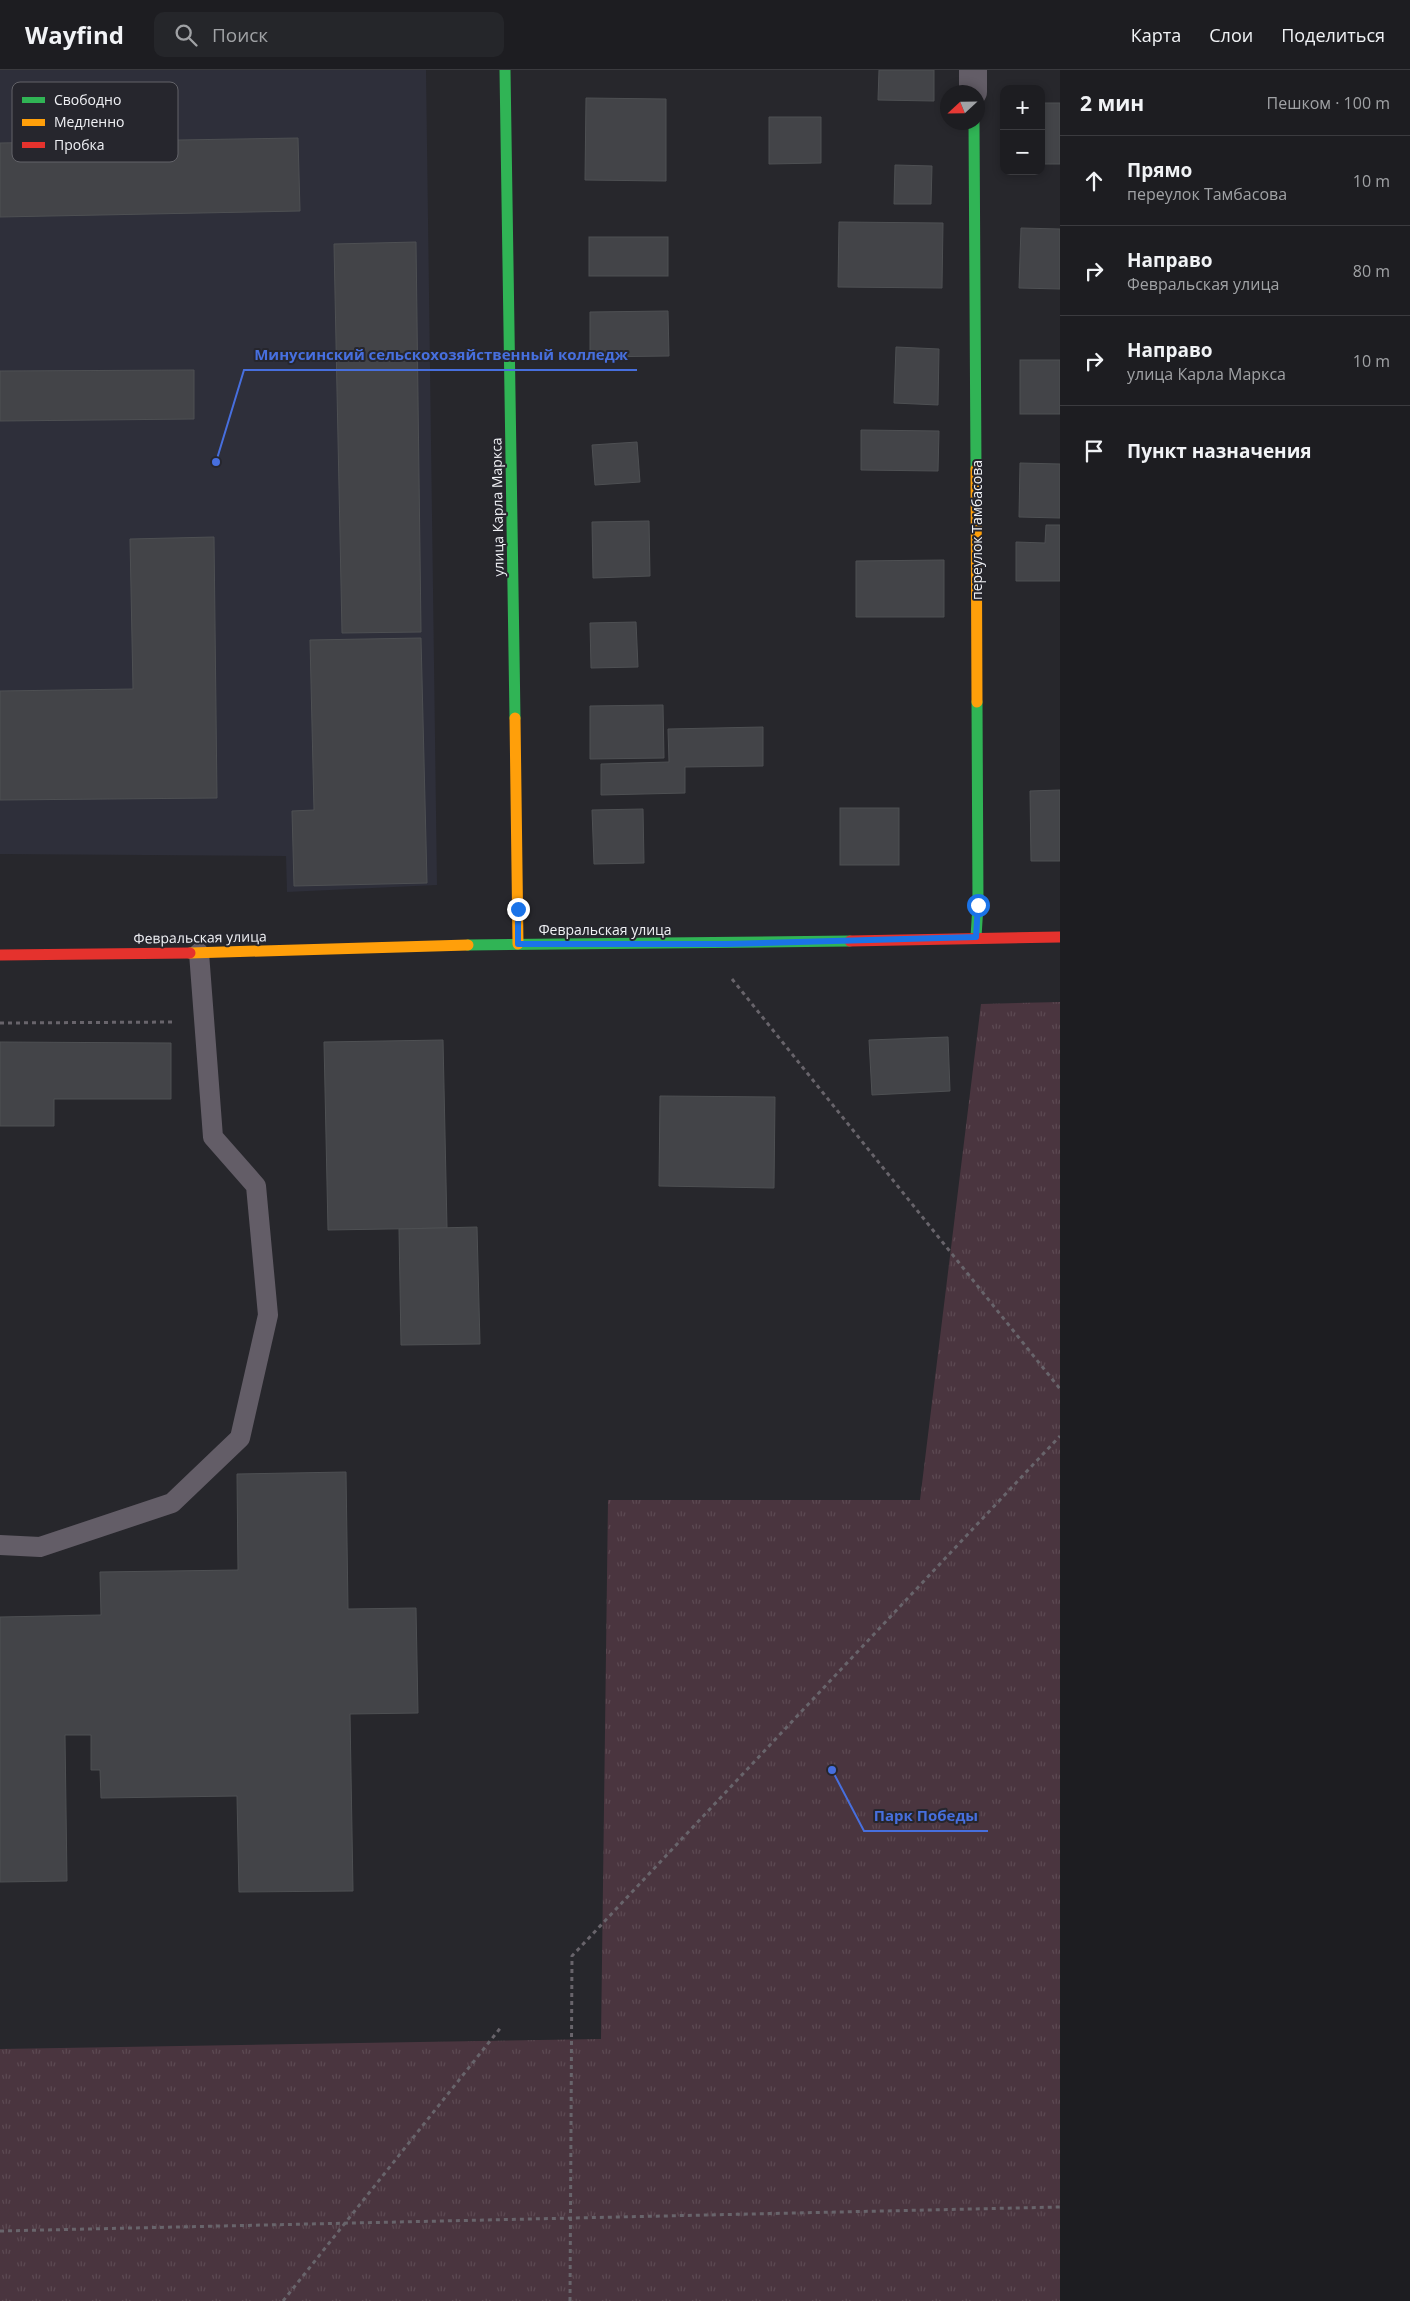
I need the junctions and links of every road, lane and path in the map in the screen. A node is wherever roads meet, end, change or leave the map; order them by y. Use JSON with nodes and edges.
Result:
{"nodes":[{"id":1,"x":505,"y":70,"type":"edge"},
{"id":2,"x":973,"y":70,"type":"edge"},
{"id":3,"x":974,"y":85,"type":"edge"},
{"id":4,"x":974,"y":130,"type":"edge"},
{"id":5,"x":976,"y":937,"type":"junction"},
{"id":6,"x":1060,"y":937,"type":"edge"},
{"id":7,"x":518,"y":944,"type":"junction"},
{"id":8,"x":199,"y":952,"type":"junction"},
{"id":9,"x":0,"y":955,"type":"edge"},
{"id":10,"x":727,"y":973,"type":"dead end"},
{"id":11,"x":182,"y":1022,"type":"dead end"},
{"id":12,"x":0,"y":1023,"type":"edge"},
{"id":13,"x":1060,"y":1389,"type":"edge"},
{"id":14,"x":1060,"y":1436,"type":"edge"},
{"id":15,"x":0,"y":1545,"type":"edge"},
{"id":16,"x":502,"y":2026,"type":"dead end"},
{"id":17,"x":1060,"y":2207,"type":"edge"},
{"id":18,"x":0,"y":2231,"type":"edge"},
{"id":19,"x":283,"y":2301,"type":"edge"},
{"id":20,"x":570,"y":2301,"type":"edge"}],
"edges":[{"from":1,"to":7,"type":"street","name":"улица Карла Маркса"},
{"from":2,"to":3,"type":"street"},
{"from":4,"to":5,"type":"street","name":"переулок Тамбасова"},
{"from":5,"to":6,"type":"street","name":"Февральская улица"},
{"from":5,"to":7,"type":"street","name":"Февральская улица"},
{"from":7,"to":8,"type":"street","name":"Февральская улица"},
{"from":8,"to":9,"type":"street","name":"Февральская улица"},
{"from":8,"to":15,"type":"lane"},
{"from":10,"to":13,"type":"path"},
{"from":11,"to":12,"type":"path"},
{"from":14,"to":20,"type":"path"},
{"from":16,"to":19,"type":"path"},
{"from":17,"to":18,"type":"path"}]}
